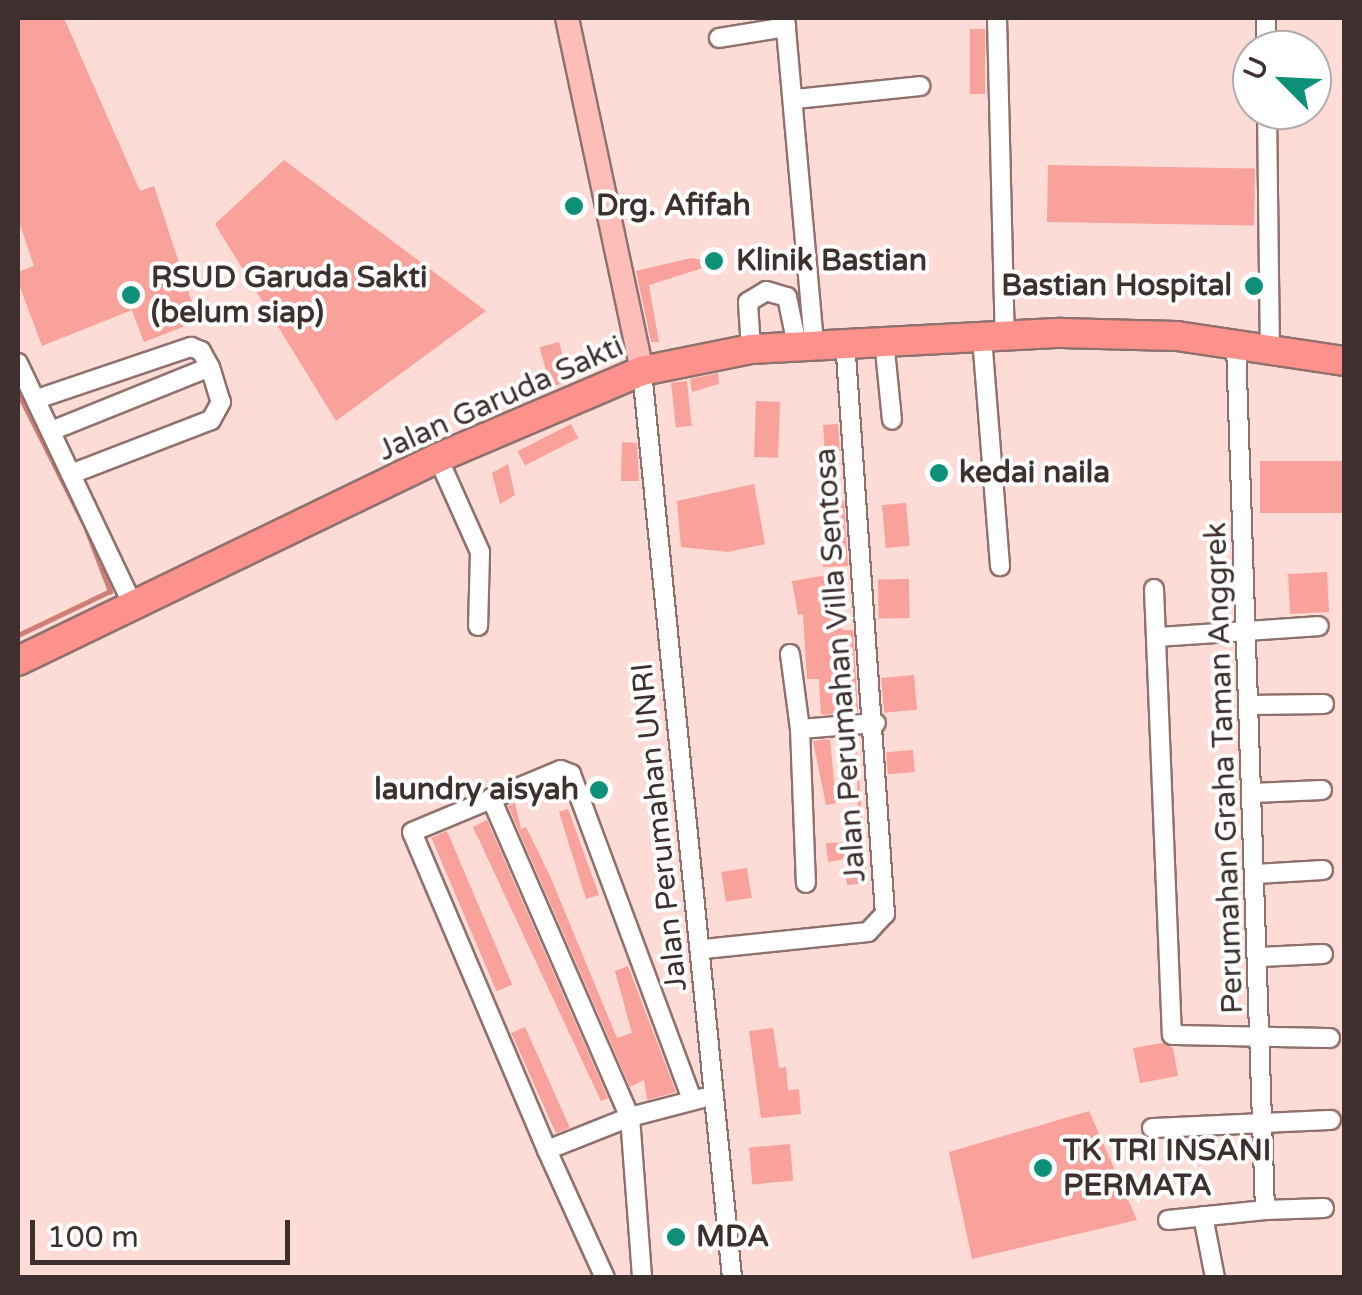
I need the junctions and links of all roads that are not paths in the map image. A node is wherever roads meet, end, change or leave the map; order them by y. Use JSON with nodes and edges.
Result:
{"nodes":[{"id":1,"x":567,"y":18,"type":"edge"},
{"id":2,"x":996,"y":18,"type":"edge"},
{"id":3,"x":786,"y":22,"type":"edge"},
{"id":4,"x":719,"y":38,"type":"dead end"},
{"id":5,"x":920,"y":86,"type":"dead end"},
{"id":6,"x":795,"y":99,"type":"junction"},
{"id":7,"x":1267,"y":130,"type":"edge"},
{"id":8,"x":994,"y":336,"type":"junction"},
{"id":9,"x":884,"y":340,"type":"junction"},
{"id":10,"x":844,"y":341,"type":"junction"},
{"id":11,"x":1236,"y":344,"type":"junction"},
{"id":12,"x":806,"y":345,"type":"junction"},
{"id":13,"x":751,"y":349,"type":"junction"},
{"id":14,"x":1270,"y":352,"type":"junction"},
{"id":15,"x":1344,"y":361,"type":"edge"},
{"id":16,"x":18,"y":363,"type":"edge"},
{"id":17,"x":210,"y":368,"type":"junction"},
{"id":18,"x":642,"y":371,"type":"junction"},
{"id":19,"x":36,"y":399,"type":"junction"},
{"id":20,"x":892,"y":420,"type":"dead end"},
{"id":21,"x":52,"y":432,"type":"junction"},
{"id":22,"x":438,"y":458,"type":"junction"},
{"id":23,"x":71,"y":474,"type":"junction"},
{"id":24,"x":1000,"y":566,"type":"dead end"},
{"id":25,"x":1154,"y":589,"type":"dead end"},
{"id":26,"x":133,"y":605,"type":"junction"},
{"id":27,"x":478,"y":626,"type":"dead end"},
{"id":28,"x":1319,"y":626,"type":"dead end"},
{"id":29,"x":1246,"y":632,"type":"junction"},
{"id":30,"x":1158,"y":637,"type":"junction"},
{"id":31,"x":790,"y":654,"type":"dead end"},
{"id":32,"x":18,"y":661,"type":"edge"},
{"id":33,"x":1324,"y":704,"type":"dead end"},
{"id":34,"x":1250,"y":706,"type":"junction"},
{"id":35,"x":876,"y":723,"type":"junction"},
{"id":36,"x":800,"y":729,"type":"junction"},
{"id":37,"x":1322,"y":790,"type":"dead end"},
{"id":38,"x":1254,"y":793,"type":"junction"},
{"id":39,"x":491,"y":798,"type":"junction"},
{"id":40,"x":1323,"y":870,"type":"dead end"},
{"id":41,"x":1256,"y":874,"type":"junction"},
{"id":42,"x":806,"y":883,"type":"dead end"},
{"id":43,"x":704,"y":949,"type":"junction"},
{"id":44,"x":1323,"y":954,"type":"dead end"},
{"id":45,"x":1260,"y":957,"type":"junction"},
{"id":46,"x":1330,"y":1038,"type":"dead end"},
{"id":47,"x":1263,"y":1040,"type":"junction"},
{"id":48,"x":713,"y":1096,"type":"junction"},
{"id":49,"x":692,"y":1100,"type":"junction"},
{"id":50,"x":630,"y":1117,"type":"junction"},
{"id":51,"x":1331,"y":1120,"type":"dead end"},
{"id":52,"x":1265,"y":1123,"type":"junction"},
{"id":53,"x":1152,"y":1128,"type":"dead end"},
{"id":54,"x":546,"y":1150,"type":"junction"},
{"id":55,"x":1265,"y":1200,"type":"junction"},
{"id":56,"x":1324,"y":1208,"type":"dead end"},
{"id":57,"x":1203,"y":1216,"type":"junction"},
{"id":58,"x":1168,"y":1220,"type":"dead end"},
{"id":59,"x":605,"y":1278,"type":"edge"},
{"id":60,"x":642,"y":1278,"type":"edge"},
{"id":61,"x":732,"y":1278,"type":"edge"},
{"id":62,"x":1215,"y":1278,"type":"edge"}],
"edges":[{"from":1,"to":18,"type":"main road"},
{"from":2,"to":8,"type":"street"},
{"from":3,"to":4,"type":"street"},
{"from":3,"to":6,"type":"street"},
{"from":5,"to":6,"type":"street"},
{"from":6,"to":12,"type":"street"},
{"from":7,"to":14,"type":"street"},
{"from":8,"to":9,"type":"highway","name":"Jalan Garuda Sakti"},
{"from":8,"to":11,"type":"highway","name":"Jalan Garuda Sakti"},
{"from":8,"to":24,"type":"street"},
{"from":9,"to":10,"type":"highway","name":"Jalan Garuda Sakti"},
{"from":9,"to":20,"type":"street"},
{"from":10,"to":12,"type":"highway","name":"Jalan Garuda Sakti"},
{"from":10,"to":35,"type":"street","name":"Jalan Perumahan Villa Sentosa"},
{"from":11,"to":14,"type":"highway","name":"Jalan Garuda Sakti"},
{"from":11,"to":29,"type":"street","name":"Perumahan Graha Taman Anggrek"},
{"from":12,"to":13,"type":"highway","name":"Jalan Garuda Sakti"},
{"from":12,"to":13,"type":"street"},
{"from":13,"to":18,"type":"highway","name":"Jalan Garuda Sakti"},
{"from":14,"to":15,"type":"highway","name":"Jalan Garuda Sakti"},
{"from":16,"to":19,"type":"street"},
{"from":17,"to":19,"type":"street"},
{"from":17,"to":21,"type":"street"},
{"from":17,"to":23,"type":"street"},
{"from":18,"to":22,"type":"highway","name":"Jalan Garuda Sakti"},
{"from":18,"to":43,"type":"street","name":"Jalan Perumahan UNRI"},
{"from":19,"to":21,"type":"street"},
{"from":21,"to":23,"type":"street"},
{"from":22,"to":26,"type":"highway","name":"Jalan Garuda Sakti"},
{"from":22,"to":27,"type":"street"},
{"from":23,"to":26,"type":"street"},
{"from":25,"to":30,"type":"street"},
{"from":26,"to":32,"type":"highway","name":"Jalan Garuda Sakti"},
{"from":28,"to":29,"type":"street"},
{"from":29,"to":30,"type":"street"},
{"from":29,"to":34,"type":"street","name":"Perumahan Graha Taman Anggrek"},
{"from":30,"to":47,"type":"street"},
{"from":31,"to":36,"type":"street"},
{"from":33,"to":34,"type":"street"},
{"from":34,"to":38,"type":"street","name":"Perumahan Graha Taman Anggrek"},
{"from":35,"to":36,"type":"street"},
{"from":35,"to":43,"type":"street","name":"Jalan Perumahan Villa Sentosa"},
{"from":36,"to":42,"type":"street"},
{"from":37,"to":38,"type":"street"},
{"from":38,"to":41,"type":"street","name":"Perumahan Graha Taman Anggrek"},
{"from":39,"to":49,"type":"street"},
{"from":39,"to":50,"type":"street"},
{"from":39,"to":54,"type":"street"},
{"from":40,"to":41,"type":"street"},
{"from":41,"to":45,"type":"street","name":"Perumahan Graha Taman Anggrek"},
{"from":43,"to":48,"type":"street","name":"Jalan Perumahan UNRI"},
{"from":44,"to":45,"type":"street"},
{"from":45,"to":47,"type":"street","name":"Perumahan Graha Taman Anggrek"},
{"from":46,"to":47,"type":"street"},
{"from":47,"to":52,"type":"street","name":"Perumahan Graha Taman Anggrek"},
{"from":48,"to":49,"type":"street"},
{"from":48,"to":61,"type":"street","name":"Jalan Perumahan UNRI"},
{"from":49,"to":50,"type":"street"},
{"from":50,"to":54,"type":"street"},
{"from":50,"to":60,"type":"street"},
{"from":51,"to":52,"type":"street"},
{"from":52,"to":53,"type":"street"},
{"from":52,"to":55,"type":"street","name":"Perumahan Graha Taman Anggrek"},
{"from":54,"to":59,"type":"street"},
{"from":55,"to":56,"type":"street"},
{"from":55,"to":57,"type":"street"},
{"from":57,"to":58,"type":"street"},
{"from":57,"to":62,"type":"street"}]}
